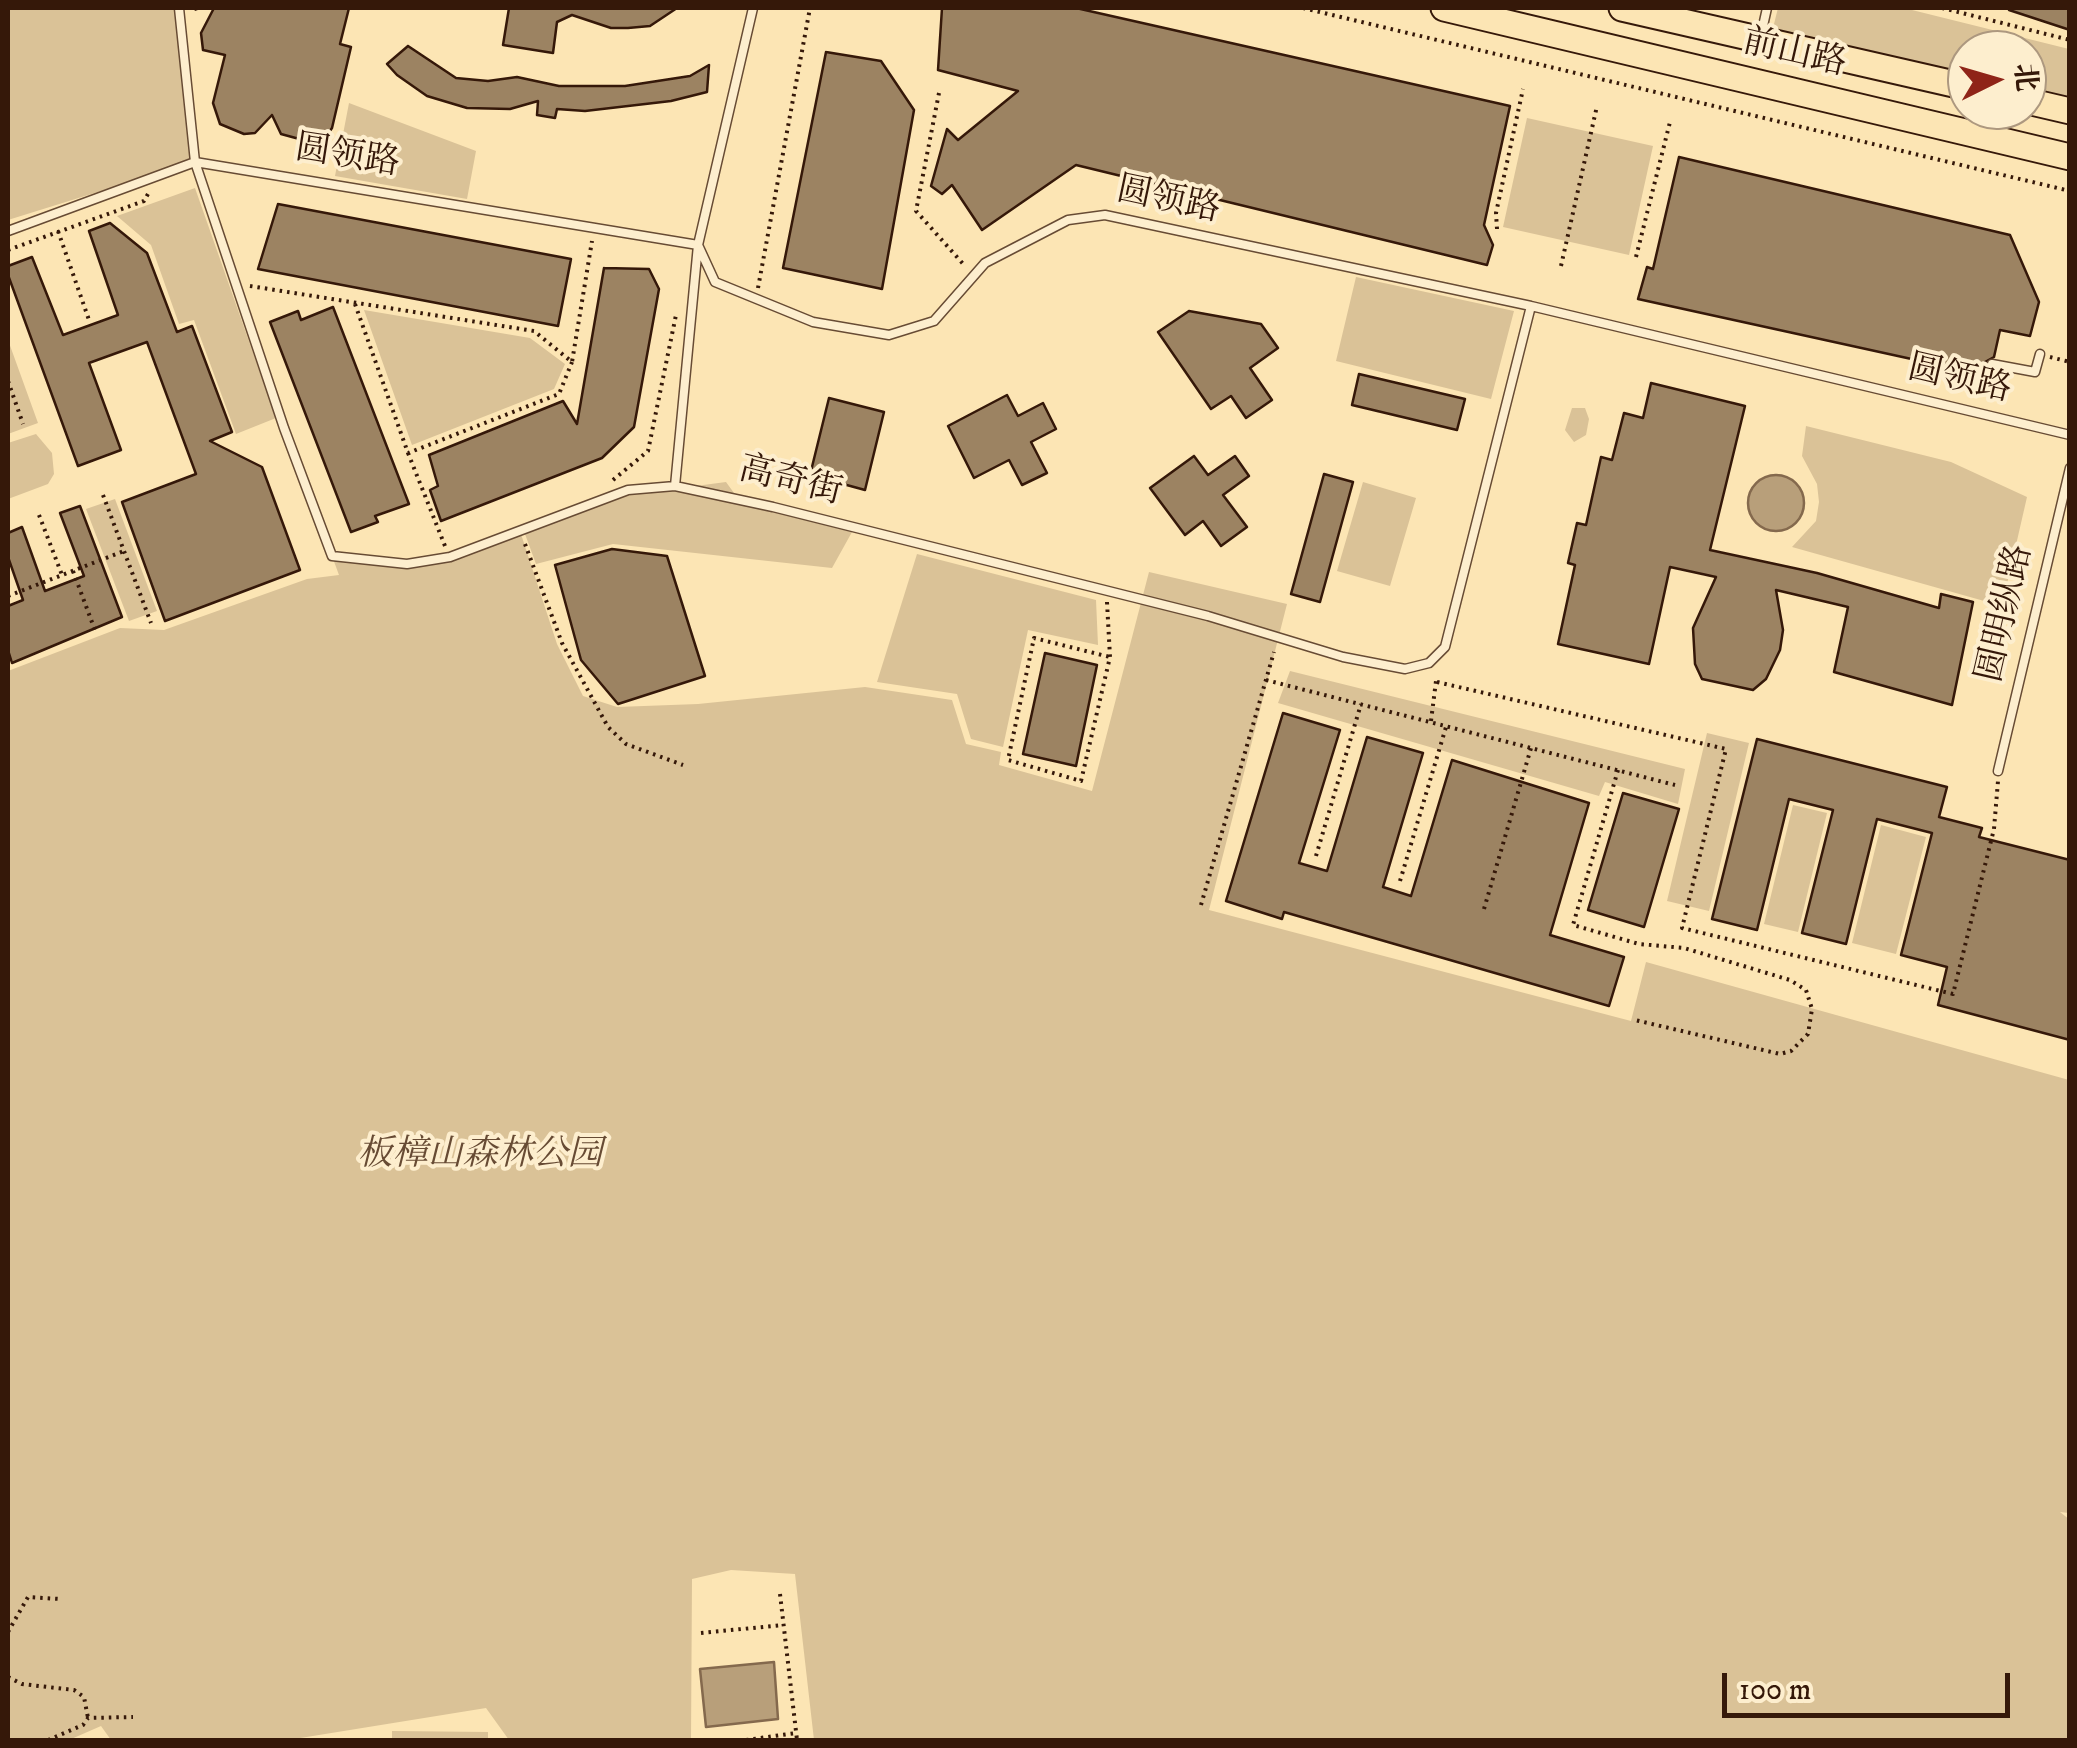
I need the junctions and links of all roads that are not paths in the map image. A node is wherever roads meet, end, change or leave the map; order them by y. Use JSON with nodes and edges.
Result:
{"nodes":[{"id":1,"x":179,"y":8,"type":"edge"},
{"id":2,"x":753,"y":8,"type":"edge"},
{"id":3,"x":1444,"y":8,"type":"edge"},
{"id":4,"x":1622,"y":8,"type":"edge"},
{"id":5,"x":1767,"y":8,"type":"edge"},
{"id":6,"x":1760,"y":39,"type":"junction"},
{"id":7,"x":1947,"y":82,"type":"edge"},
{"id":8,"x":2070,"y":157,"type":"edge"},
{"id":9,"x":195,"y":162,"type":"junction"},
{"id":10,"x":8,"y":232,"type":"edge"},
{"id":11,"x":698,"y":245,"type":"junction"},
{"id":12,"x":1532,"y":306,"type":"junction"},
{"id":13,"x":2040,"y":354,"type":"road end"},
{"id":14,"x":1992,"y":364,"type":"dead end"},
{"id":15,"x":2070,"y":435,"type":"edge"},
{"id":16,"x":2070,"y":468,"type":"edge"},
{"id":17,"x":676,"y":486,"type":"junction"},
{"id":18,"x":1998,"y":772,"type":"road end"}],
"edges":[{"from":1,"to":9,"type":"lane","name":"高奇街"},
{"from":2,"to":11,"type":"lane"},
{"from":3,"to":8,"type":"main road","name":"前山路"},
{"from":4,"to":6,"type":"main road","name":"前山路"},
{"from":5,"to":6,"type":"lane"},
{"from":6,"to":7,"type":"main road","name":"前山路"},
{"from":9,"to":10,"type":"lane"},
{"from":9,"to":11,"type":"lane","name":"圆领路"},
{"from":9,"to":17,"type":"lane","name":"高奇街"},
{"from":11,"to":12,"type":"lane","name":"圆领路"},
{"from":11,"to":17,"type":"lane"},
{"from":12,"to":15,"type":"lane","name":"圆领路"},
{"from":12,"to":17,"type":"lane","name":"高奇街"},
{"from":13,"to":14,"type":"lane"},
{"from":16,"to":18,"type":"lane","name":"圆明纵路"}]}
